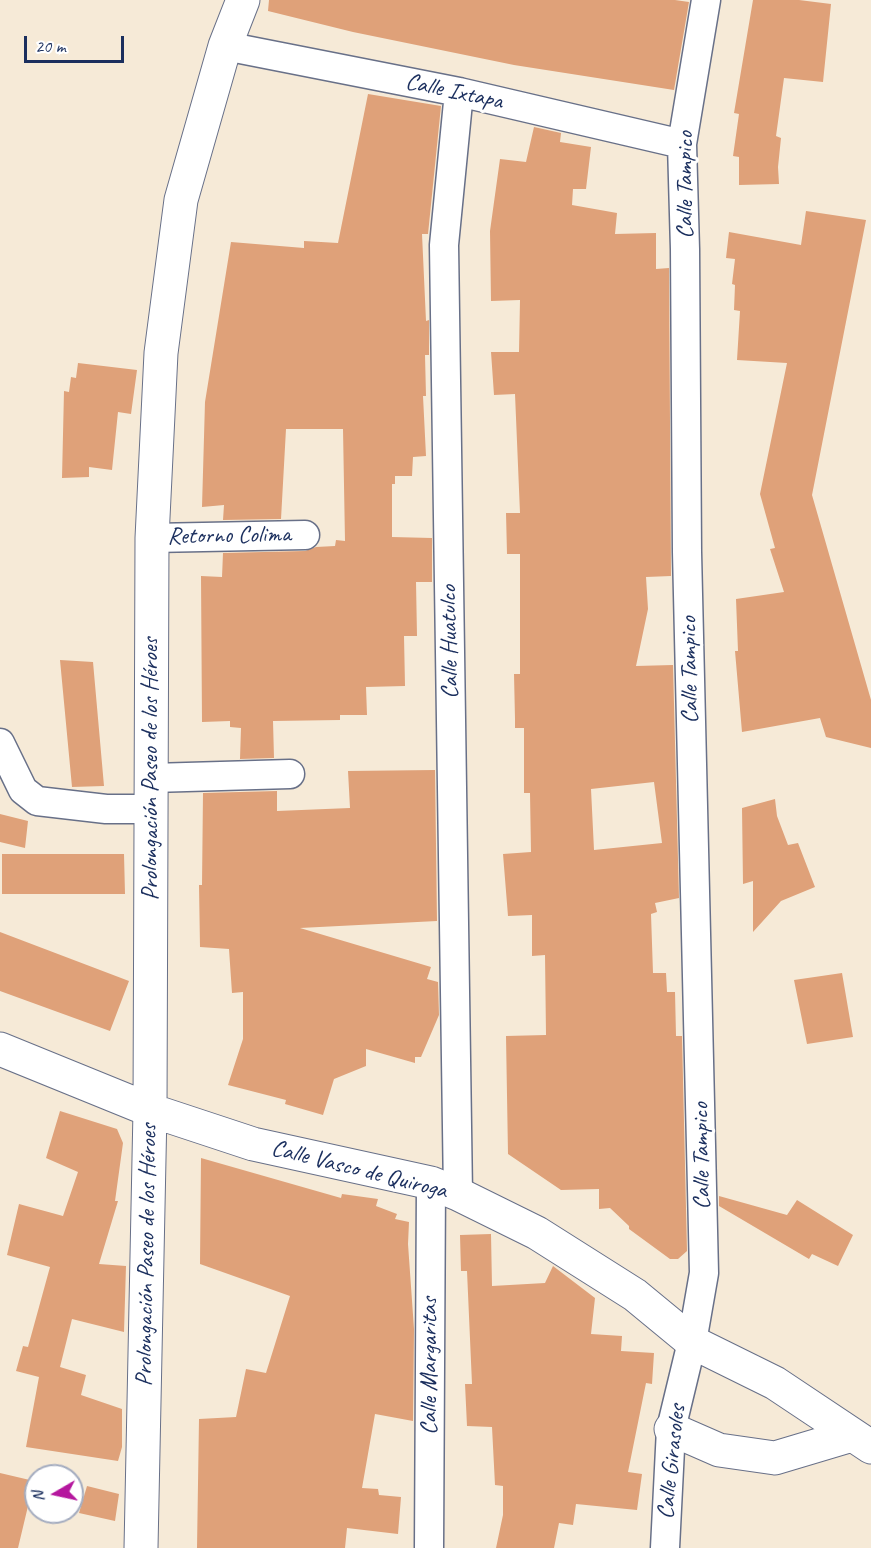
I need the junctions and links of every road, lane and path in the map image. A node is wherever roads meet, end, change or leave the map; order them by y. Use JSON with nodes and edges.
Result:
{"nodes":[{"id":1,"x":243,"y":0,"type":"edge"},
{"id":2,"x":706,"y":0,"type":"edge"},
{"id":3,"x":225,"y":46,"type":"junction"},
{"id":4,"x":459,"y":92,"type":"junction"},
{"id":5,"x":682,"y":144,"type":"junction"},
{"id":6,"x":305,"y":535,"type":"dead end"},
{"id":7,"x":152,"y":538,"type":"junction"},
{"id":8,"x":0,"y":743,"type":"edge"},
{"id":9,"x":290,"y":774,"type":"dead end"},
{"id":10,"x":151,"y":793,"type":"junction"},
{"id":11,"x":0,"y":1048,"type":"edge"},
{"id":12,"x":150,"y":1110,"type":"junction"},
{"id":13,"x":444,"y":1188,"type":"junction"},
{"id":14,"x":692,"y":1342,"type":"junction"},
{"id":15,"x":671,"y":1429,"type":"junction"},
{"id":16,"x":862,"y":1441,"type":"edge"},
{"id":17,"x":141,"y":1548,"type":"edge"},
{"id":18,"x":429,"y":1548,"type":"edge"},
{"id":19,"x":665,"y":1548,"type":"edge"}],
"edges":[{"from":1,"to":3,"type":"street","name":"Prolongación Paseo de los Héroes"},
{"from":2,"to":5,"type":"street","name":"Calle Tampico"},
{"from":3,"to":4,"type":"street","name":"Calle Ixtapa"},
{"from":3,"to":7,"type":"street","name":"Prolongación Paseo de los Héroes"},
{"from":4,"to":5,"type":"street","name":"Calle Ixtapa"},
{"from":4,"to":13,"type":"street","name":"Calle Huatulco"},
{"from":5,"to":14,"type":"street","name":"Calle Tampico"},
{"from":6,"to":7,"type":"street","name":"Retorno Colima"},
{"from":7,"to":10,"type":"street","name":"Prolongación Paseo de los Héroes"},
{"from":8,"to":10,"type":"street"},
{"from":9,"to":10,"type":"street"},
{"from":10,"to":12,"type":"street","name":"Prolongación Paseo de los Héroes"},
{"from":11,"to":12,"type":"street","name":"Calle Vasco de Quiroga"},
{"from":12,"to":13,"type":"street","name":"Calle Vasco de Quiroga"},
{"from":12,"to":17,"type":"street","name":"Prolongación Paseo de los Héroes"},
{"from":13,"to":14,"type":"street","name":"Calle Vasco de Quiroga"},
{"from":13,"to":18,"type":"street","name":"Calle Margaritas"},
{"from":14,"to":15,"type":"street","name":"Calle Girasoles"},
{"from":14,"to":16,"type":"street","name":"Calle Vasco de Quiroga"},
{"from":15,"to":16,"type":"street"},
{"from":15,"to":19,"type":"street","name":"Calle Girasoles"}]}
